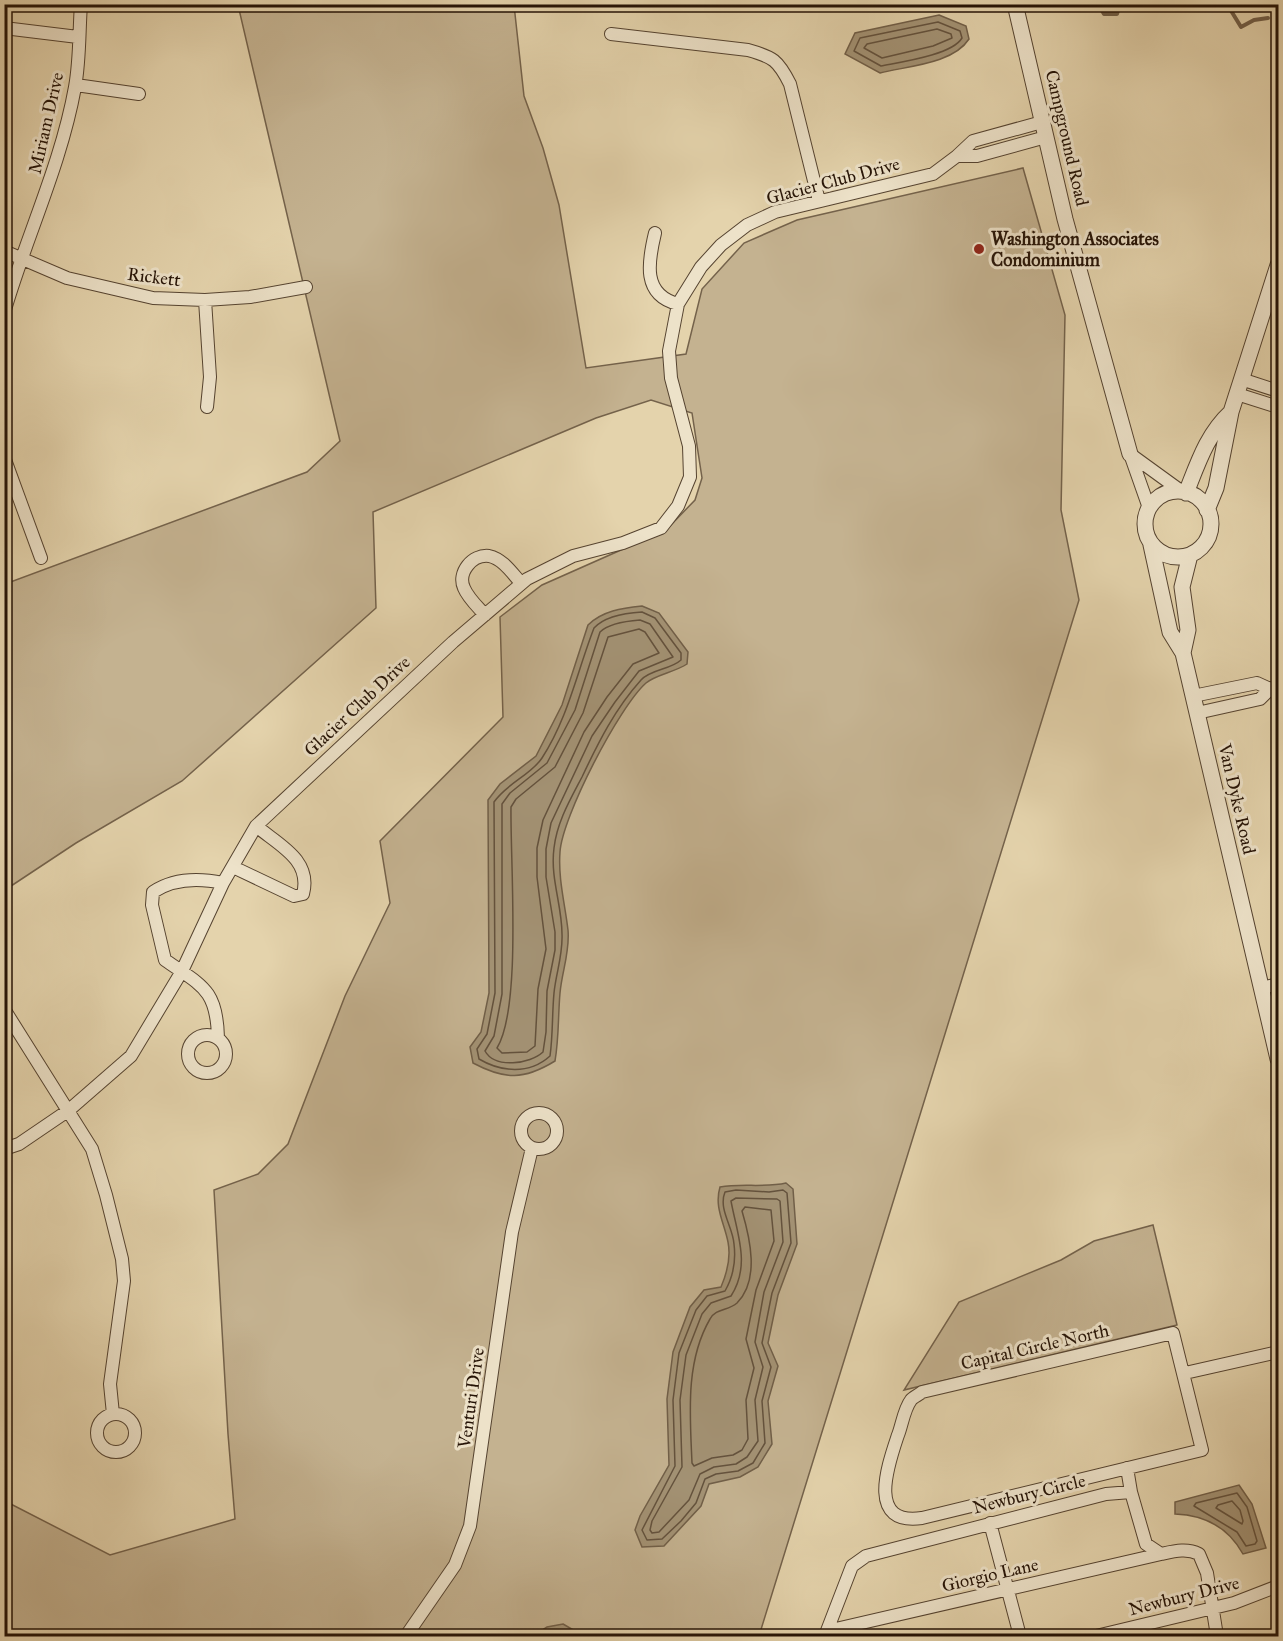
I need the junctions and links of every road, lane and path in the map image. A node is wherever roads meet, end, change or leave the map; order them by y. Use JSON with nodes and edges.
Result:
{"nodes":[{"id":1,"x":81,"y":4,"type":"edge"},
{"id":2,"x":1015,"y":4,"type":"edge"},
{"id":3,"x":4,"y":28,"type":"edge"},
{"id":4,"x":612,"y":34,"type":"dead end"},
{"id":5,"x":78,"y":37,"type":"junction"},
{"id":6,"x":76,"y":85,"type":"junction"},
{"id":7,"x":139,"y":94,"type":"dead end"},
{"id":8,"x":1044,"y":130,"type":"junction"},
{"id":9,"x":1002,"y":133,"type":"junction"},
{"id":10,"x":1006,"y":148,"type":"junction"},
{"id":11,"x":957,"y":156,"type":"junction"},
{"id":12,"x":819,"y":201,"type":"junction"},
{"id":13,"x":655,"y":233,"type":"dead end"},
{"id":14,"x":4,"y":251,"type":"edge"},
{"id":15,"x":23,"y":258,"type":"junction"},
{"id":16,"x":1278,"y":265,"type":"edge"},
{"id":17,"x":306,"y":287,"type":"dead end"},
{"id":18,"x":205,"y":300,"type":"junction"},
{"id":19,"x":678,"y":304,"type":"junction"},
{"id":20,"x":4,"y":313,"type":"edge"},
{"id":21,"x":1239,"y":387,"type":"junction"},
{"id":22,"x":1278,"y":391,"type":"edge"},
{"id":23,"x":207,"y":406,"type":"dead end"},
{"id":24,"x":1278,"y":407,"type":"edge"},
{"id":25,"x":1231,"y":412,"type":"junction"},
{"id":26,"x":1130,"y":454,"type":"junction"},
{"id":27,"x":4,"y":457,"type":"edge"},
{"id":28,"x":1184,"y":492,"type":"junction"},
{"id":29,"x":1149,"y":508,"type":"junction"},
{"id":30,"x":1207,"y":510,"type":"junction"},
{"id":31,"x":1151,"y":545,"type":"junction"},
{"id":32,"x":1190,"y":555,"type":"junction"},
{"id":33,"x":41,"y":558,"type":"dead end"},
{"id":34,"x":521,"y":583,"type":"junction"},
{"id":35,"x":485,"y":615,"type":"junction"},
{"id":36,"x":1183,"y":653,"type":"junction"},
{"id":37,"x":1274,"y":688,"type":"edge"},
{"id":38,"x":1192,"y":696,"type":"junction"},
{"id":39,"x":1197,"y":713,"type":"junction"},
{"id":40,"x":256,"y":826,"type":"junction"},
{"id":41,"x":233,"y":867,"type":"junction"},
{"id":42,"x":223,"y":883,"type":"junction"},
{"id":43,"x":182,"y":971,"type":"junction"},
{"id":44,"x":1278,"y":984,"type":"edge"},
{"id":45,"x":1262,"y":988,"type":"junction"},
{"id":46,"x":1272,"y":1005,"type":"edge"},
{"id":47,"x":4,"y":1009,"type":"edge"},
{"id":48,"x":218,"y":1038,"type":"dead end"},
{"id":49,"x":1278,"y":1059,"type":"edge"},
{"id":50,"x":69,"y":1110,"type":"junction"},
{"id":51,"x":532,"y":1148,"type":"dead end"},
{"id":52,"x":4,"y":1149,"type":"edge"},
{"id":53,"x":1278,"y":1352,"type":"edge"},
{"id":54,"x":1185,"y":1373,"type":"junction"},
{"id":55,"x":113,"y":1414,"type":"dead end"},
{"id":56,"x":1127,"y":1468,"type":"junction"},
{"id":57,"x":1131,"y":1492,"type":"junction"},
{"id":58,"x":990,"y":1522,"type":"junction"},
{"id":59,"x":1161,"y":1554,"type":"junction"},
{"id":60,"x":1278,"y":1586,"type":"edge"},
{"id":61,"x":1006,"y":1590,"type":"junction"},
{"id":62,"x":1213,"y":1607,"type":"junction"},
{"id":63,"x":826,"y":1634,"type":"edge"},
{"id":64,"x":406,"y":1636,"type":"edge"},
{"id":65,"x":1020,"y":1636,"type":"edge"},
{"id":66,"x":1096,"y":1636,"type":"edge"},
{"id":67,"x":1217,"y":1636,"type":"edge"}],
"edges":[{"from":1,"to":5,"type":"street","name":"Miriam Drive"},
{"from":2,"to":8,"type":"street","name":"Campground Road"},
{"from":3,"to":5,"type":"street"},
{"from":4,"to":12,"type":"street"},
{"from":5,"to":6,"type":"street","name":"Miriam Drive"},
{"from":6,"to":7,"type":"street"},
{"from":6,"to":15,"type":"street","name":"Miriam Drive"},
{"from":8,"to":9,"type":"street","name":"Glacier Club Drive"},
{"from":8,"to":10,"type":"street"},
{"from":8,"to":26,"type":"street","name":"Campground Road"},
{"from":9,"to":10,"type":"street"},
{"from":9,"to":11,"type":"street","name":"Glacier Club Drive"},
{"from":10,"to":11,"type":"street"},
{"from":11,"to":12,"type":"street","name":"Glacier Club Drive"},
{"from":12,"to":19,"type":"street","name":"Glacier Club Drive"},
{"from":13,"to":19,"type":"street"},
{"from":14,"to":15,"type":"street","name":"Rickett"},
{"from":15,"to":18,"type":"street","name":"Rickett"},
{"from":15,"to":20,"type":"street","name":"Miriam Drive"},
{"from":16,"to":21,"type":"street"},
{"from":17,"to":18,"type":"street","name":"Rickett"},
{"from":18,"to":23,"type":"street"},
{"from":19,"to":34,"type":"street","name":"Glacier Club Drive"},
{"from":21,"to":22,"type":"street"},
{"from":21,"to":24,"type":"street"},
{"from":21,"to":25,"type":"street"},
{"from":25,"to":28,"type":"street"},
{"from":25,"to":30,"type":"street"},
{"from":26,"to":28,"type":"street"},
{"from":26,"to":29,"type":"street","name":"Campground Road"},
{"from":27,"to":33,"type":"street"},
{"from":28,"to":29,"type":"street"},
{"from":28,"to":30,"type":"street"},
{"from":29,"to":31,"type":"street"},
{"from":30,"to":32,"type":"street"},
{"from":31,"to":32,"type":"street"},
{"from":31,"to":36,"type":"street","name":"Van Dyke Road"},
{"from":32,"to":36,"type":"street","name":"Van Dyke Road"},
{"from":34,"to":35,"type":"street","name":"Glacier Club Drive"},
{"from":34,"to":35,"type":"street"},
{"from":35,"to":40,"type":"street","name":"Glacier Club Drive"},
{"from":36,"to":38,"type":"street","name":"Van Dyke Road"},
{"from":37,"to":38,"type":"street"},
{"from":37,"to":39,"type":"street"},
{"from":38,"to":39,"type":"street","name":"Van Dyke Road"},
{"from":39,"to":45,"type":"street","name":"Van Dyke Road"},
{"from":40,"to":41,"type":"street","name":"Glacier Club Drive"},
{"from":40,"to":41,"type":"street"},
{"from":41,"to":42,"type":"street","name":"Glacier Club Drive"},
{"from":42,"to":43,"type":"street","name":"Glacier Club Drive"},
{"from":42,"to":43,"type":"street"},
{"from":43,"to":48,"type":"street"},
{"from":43,"to":50,"type":"street","name":"Glacier Club Drive"},
{"from":44,"to":45,"type":"street"},
{"from":45,"to":46,"type":"street","name":"Van Dyke Road"},
{"from":46,"to":49,"type":"street","name":"Van Dyke Road"},
{"from":47,"to":50,"type":"street"},
{"from":50,"to":52,"type":"street","name":"Glacier Club Drive"},
{"from":50,"to":55,"type":"street"},
{"from":51,"to":64,"type":"street","name":"Venturi Drive"},
{"from":53,"to":54,"type":"street"},
{"from":54,"to":56,"type":"street"},
{"from":54,"to":56,"type":"street","name":"Capital Circle North"},
{"from":56,"to":57,"type":"street"},
{"from":57,"to":58,"type":"street","name":"Newbury Circle"},
{"from":57,"to":59,"type":"street"},
{"from":58,"to":61,"type":"street"},
{"from":58,"to":63,"type":"street","name":"Newbury Circle"},
{"from":59,"to":61,"type":"street","name":"Giorgio Lane"},
{"from":59,"to":62,"type":"street"},
{"from":60,"to":62,"type":"street","name":"Newbury Drive"},
{"from":61,"to":63,"type":"street","name":"Giorgio Lane"},
{"from":61,"to":65,"type":"street"},
{"from":62,"to":66,"type":"street","name":"Newbury Drive"},
{"from":62,"to":67,"type":"street"}]}
